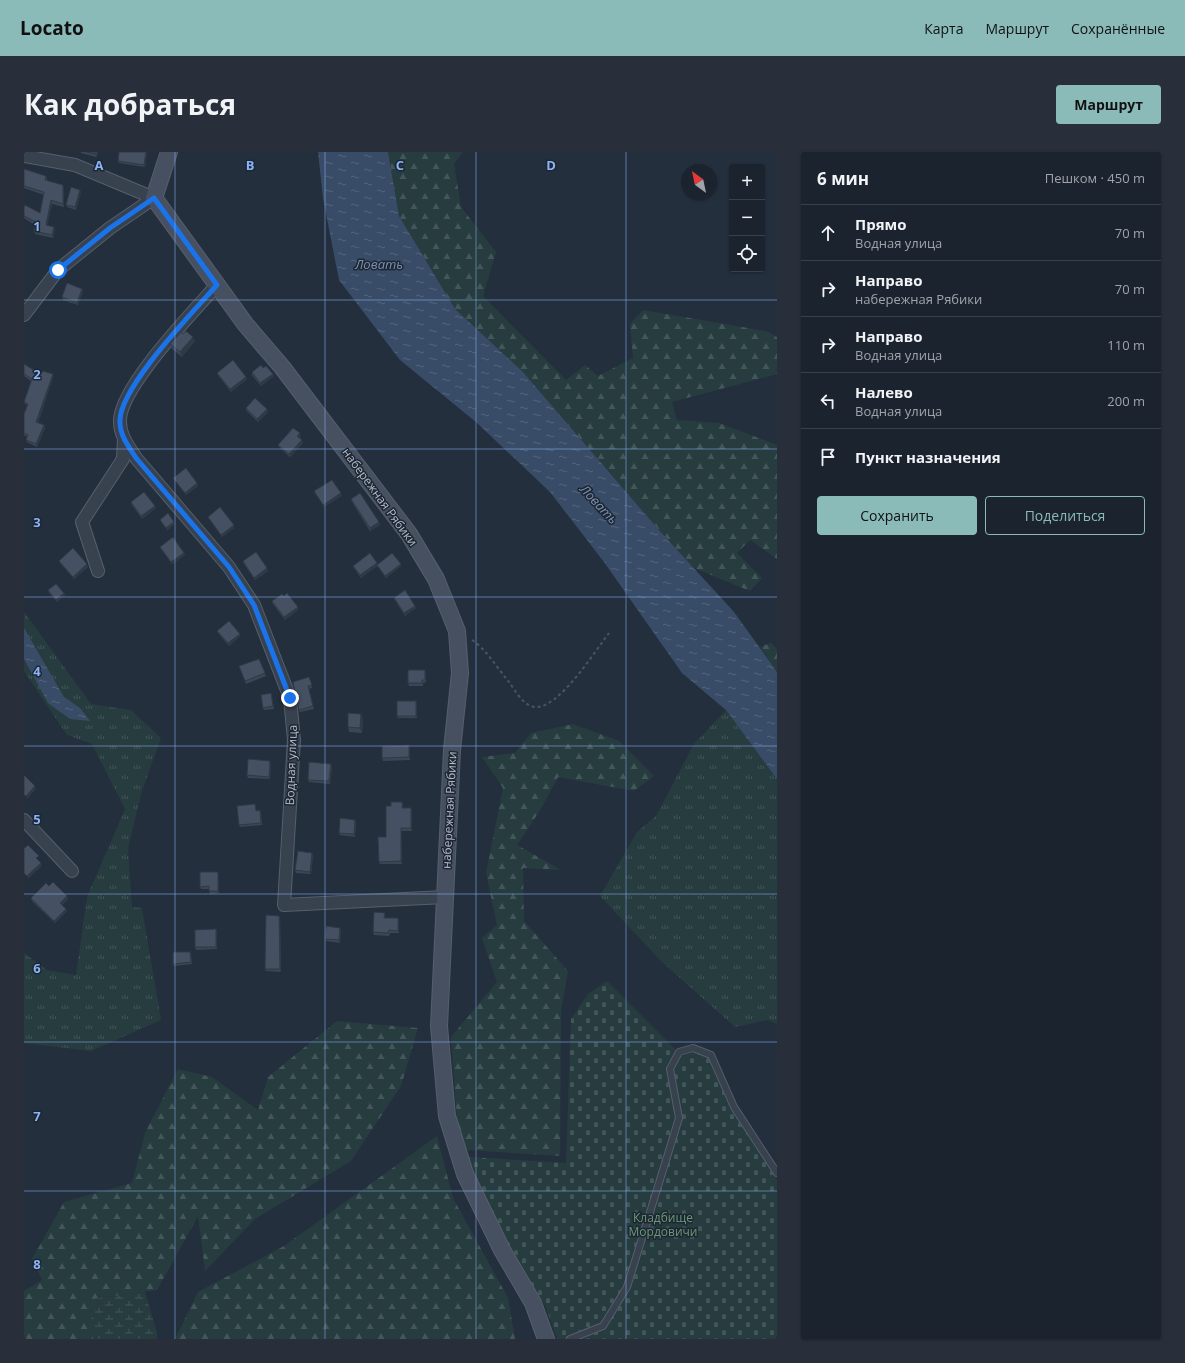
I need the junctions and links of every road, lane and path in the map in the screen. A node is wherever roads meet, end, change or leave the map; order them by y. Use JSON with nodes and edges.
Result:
{"nodes":[{"id":1,"x":169,"y":152,"type":"edge"},
{"id":2,"x":30,"y":155,"type":"edge"},
{"id":3,"x":154,"y":198,"type":"junction"},
{"id":4,"x":217,"y":285,"type":"junction"},
{"id":5,"x":24,"y":315,"type":"edge"},
{"id":6,"x":124,"y":439,"type":"junction"},
{"id":7,"x":98,"y":571,"type":"dead end"},
{"id":8,"x":457,"y":631,"type":"junction"},
{"id":9,"x":609,"y":633,"type":"dead end"},
{"id":10,"x":24,"y":820,"type":"edge"},
{"id":11,"x":72,"y":872,"type":"dead end"},
{"id":12,"x":445,"y":897,"type":"junction"},
{"id":13,"x":777,"y":1173,"type":"edge"},
{"id":14,"x":546,"y":1339,"type":"edge"},
{"id":15,"x":570,"y":1339,"type":"edge"}],
"edges":[{"from":1,"to":3,"type":"street"},
{"from":2,"to":3,"type":"street"},
{"from":3,"to":4,"type":"street","name":"набережная Рябики"},
{"from":3,"to":5,"type":"street"},
{"from":4,"to":6,"type":"street","name":"Водная улица"},
{"from":4,"to":8,"type":"street","name":"набережная Рябики"},
{"from":6,"to":7,"type":"street"},
{"from":6,"to":12,"type":"street","name":"Водная улица"},
{"from":8,"to":9,"type":"path"},
{"from":8,"to":12,"type":"street","name":"набережная Рябики"},
{"from":10,"to":11,"type":"street"},
{"from":12,"to":14,"type":"street","name":"набережная Рябики"},
{"from":13,"to":15,"type":"lane"}]}
